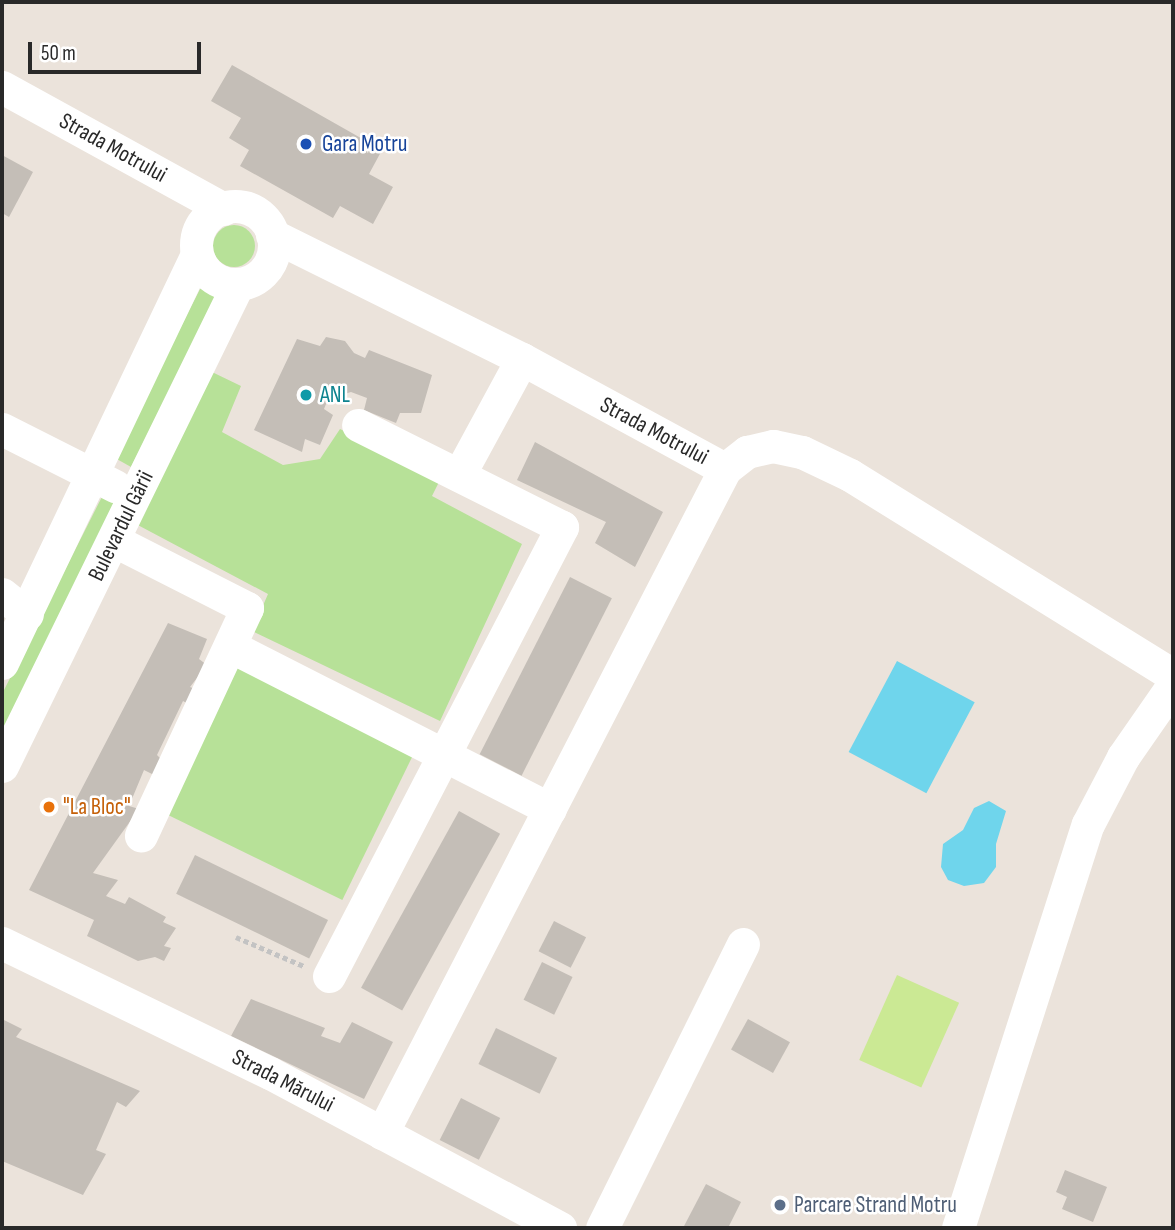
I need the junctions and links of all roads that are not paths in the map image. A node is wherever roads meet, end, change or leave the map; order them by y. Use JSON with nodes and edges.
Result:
{"nodes":[{"id":1,"x":2,"y":87,"type":"edge"},
{"id":2,"x":224,"y":209,"type":"junction"},
{"id":3,"x":272,"y":235,"type":"junction"},
{"id":4,"x":197,"y":255,"type":"junction"},
{"id":5,"x":238,"y":284,"type":"junction"},
{"id":6,"x":522,"y":359,"type":"junction"},
{"id":7,"x":358,"y":425,"type":"dead end"},
{"id":8,"x":2,"y":429,"type":"edge"},
{"id":9,"x":725,"y":469,"type":"junction"},
{"id":10,"x":95,"y":475,"type":"junction"},
{"id":11,"x":459,"y":475,"type":"junction"},
{"id":12,"x":136,"y":496,"type":"junction"},
{"id":13,"x":115,"y":541,"type":"junction"},
{"id":14,"x":2,"y":594,"type":"edge"},
{"id":15,"x":27,"y":614,"type":"junction"},
{"id":16,"x":230,"y":646,"type":"junction"},
{"id":17,"x":2,"y":663,"type":"edge"},
{"id":18,"x":1173,"y":675,"type":"edge"},
{"id":19,"x":1173,"y":685,"type":"edge"},
{"id":20,"x":444,"y":755,"type":"junction"},
{"id":21,"x":2,"y":766,"type":"edge"},
{"id":22,"x":550,"y":808,"type":"junction"},
{"id":23,"x":141,"y":835,"type":"dead end"},
{"id":24,"x":2,"y":943,"type":"edge"},
{"id":25,"x":743,"y":944,"type":"dead end"},
{"id":26,"x":329,"y":976,"type":"road end"},
{"id":27,"x":382,"y":1133,"type":"junction"},
{"id":28,"x":560,"y":1228,"type":"edge"},
{"id":29,"x":602,"y":1228,"type":"edge"},
{"id":30,"x":958,"y":1228,"type":"edge"}],
"edges":[{"from":1,"to":2,"type":"street","name":"Strada Motrului"},
{"from":2,"to":3,"type":"street"},
{"from":2,"to":4,"type":"street"},
{"from":3,"to":5,"type":"street"},
{"from":3,"to":6,"type":"street","name":"Strada Motrului"},
{"from":4,"to":5,"type":"street"},
{"from":4,"to":10,"type":"street","name":"Bulevardul Gării"},
{"from":5,"to":12,"type":"street","name":"Bulevardul Gării"},
{"from":6,"to":9,"type":"street","name":"Strada Motrului"},
{"from":6,"to":11,"type":"street"},
{"from":7,"to":11,"type":"street"},
{"from":8,"to":10,"type":"street"},
{"from":9,"to":18,"type":"street","name":"Strada Motrului"},
{"from":9,"to":22,"type":"street"},
{"from":10,"to":12,"type":"street"},
{"from":10,"to":15,"type":"street","name":"Bulevardul Gării"},
{"from":11,"to":20,"type":"street"},
{"from":12,"to":13,"type":"street","name":"Bulevardul Gării"},
{"from":13,"to":16,"type":"street"},
{"from":13,"to":21,"type":"street","name":"Bulevardul Gării"},
{"from":14,"to":15,"type":"street"},
{"from":15,"to":17,"type":"street","name":"Bulevardul Gării"},
{"from":16,"to":20,"type":"street"},
{"from":16,"to":23,"type":"street"},
{"from":19,"to":30,"type":"street"},
{"from":20,"to":22,"type":"street"},
{"from":20,"to":26,"type":"street"},
{"from":22,"to":27,"type":"street"},
{"from":24,"to":27,"type":"street","name":"Strada Mărului"},
{"from":25,"to":29,"type":"street"},
{"from":27,"to":28,"type":"street","name":"Strada Mărului"}]}
